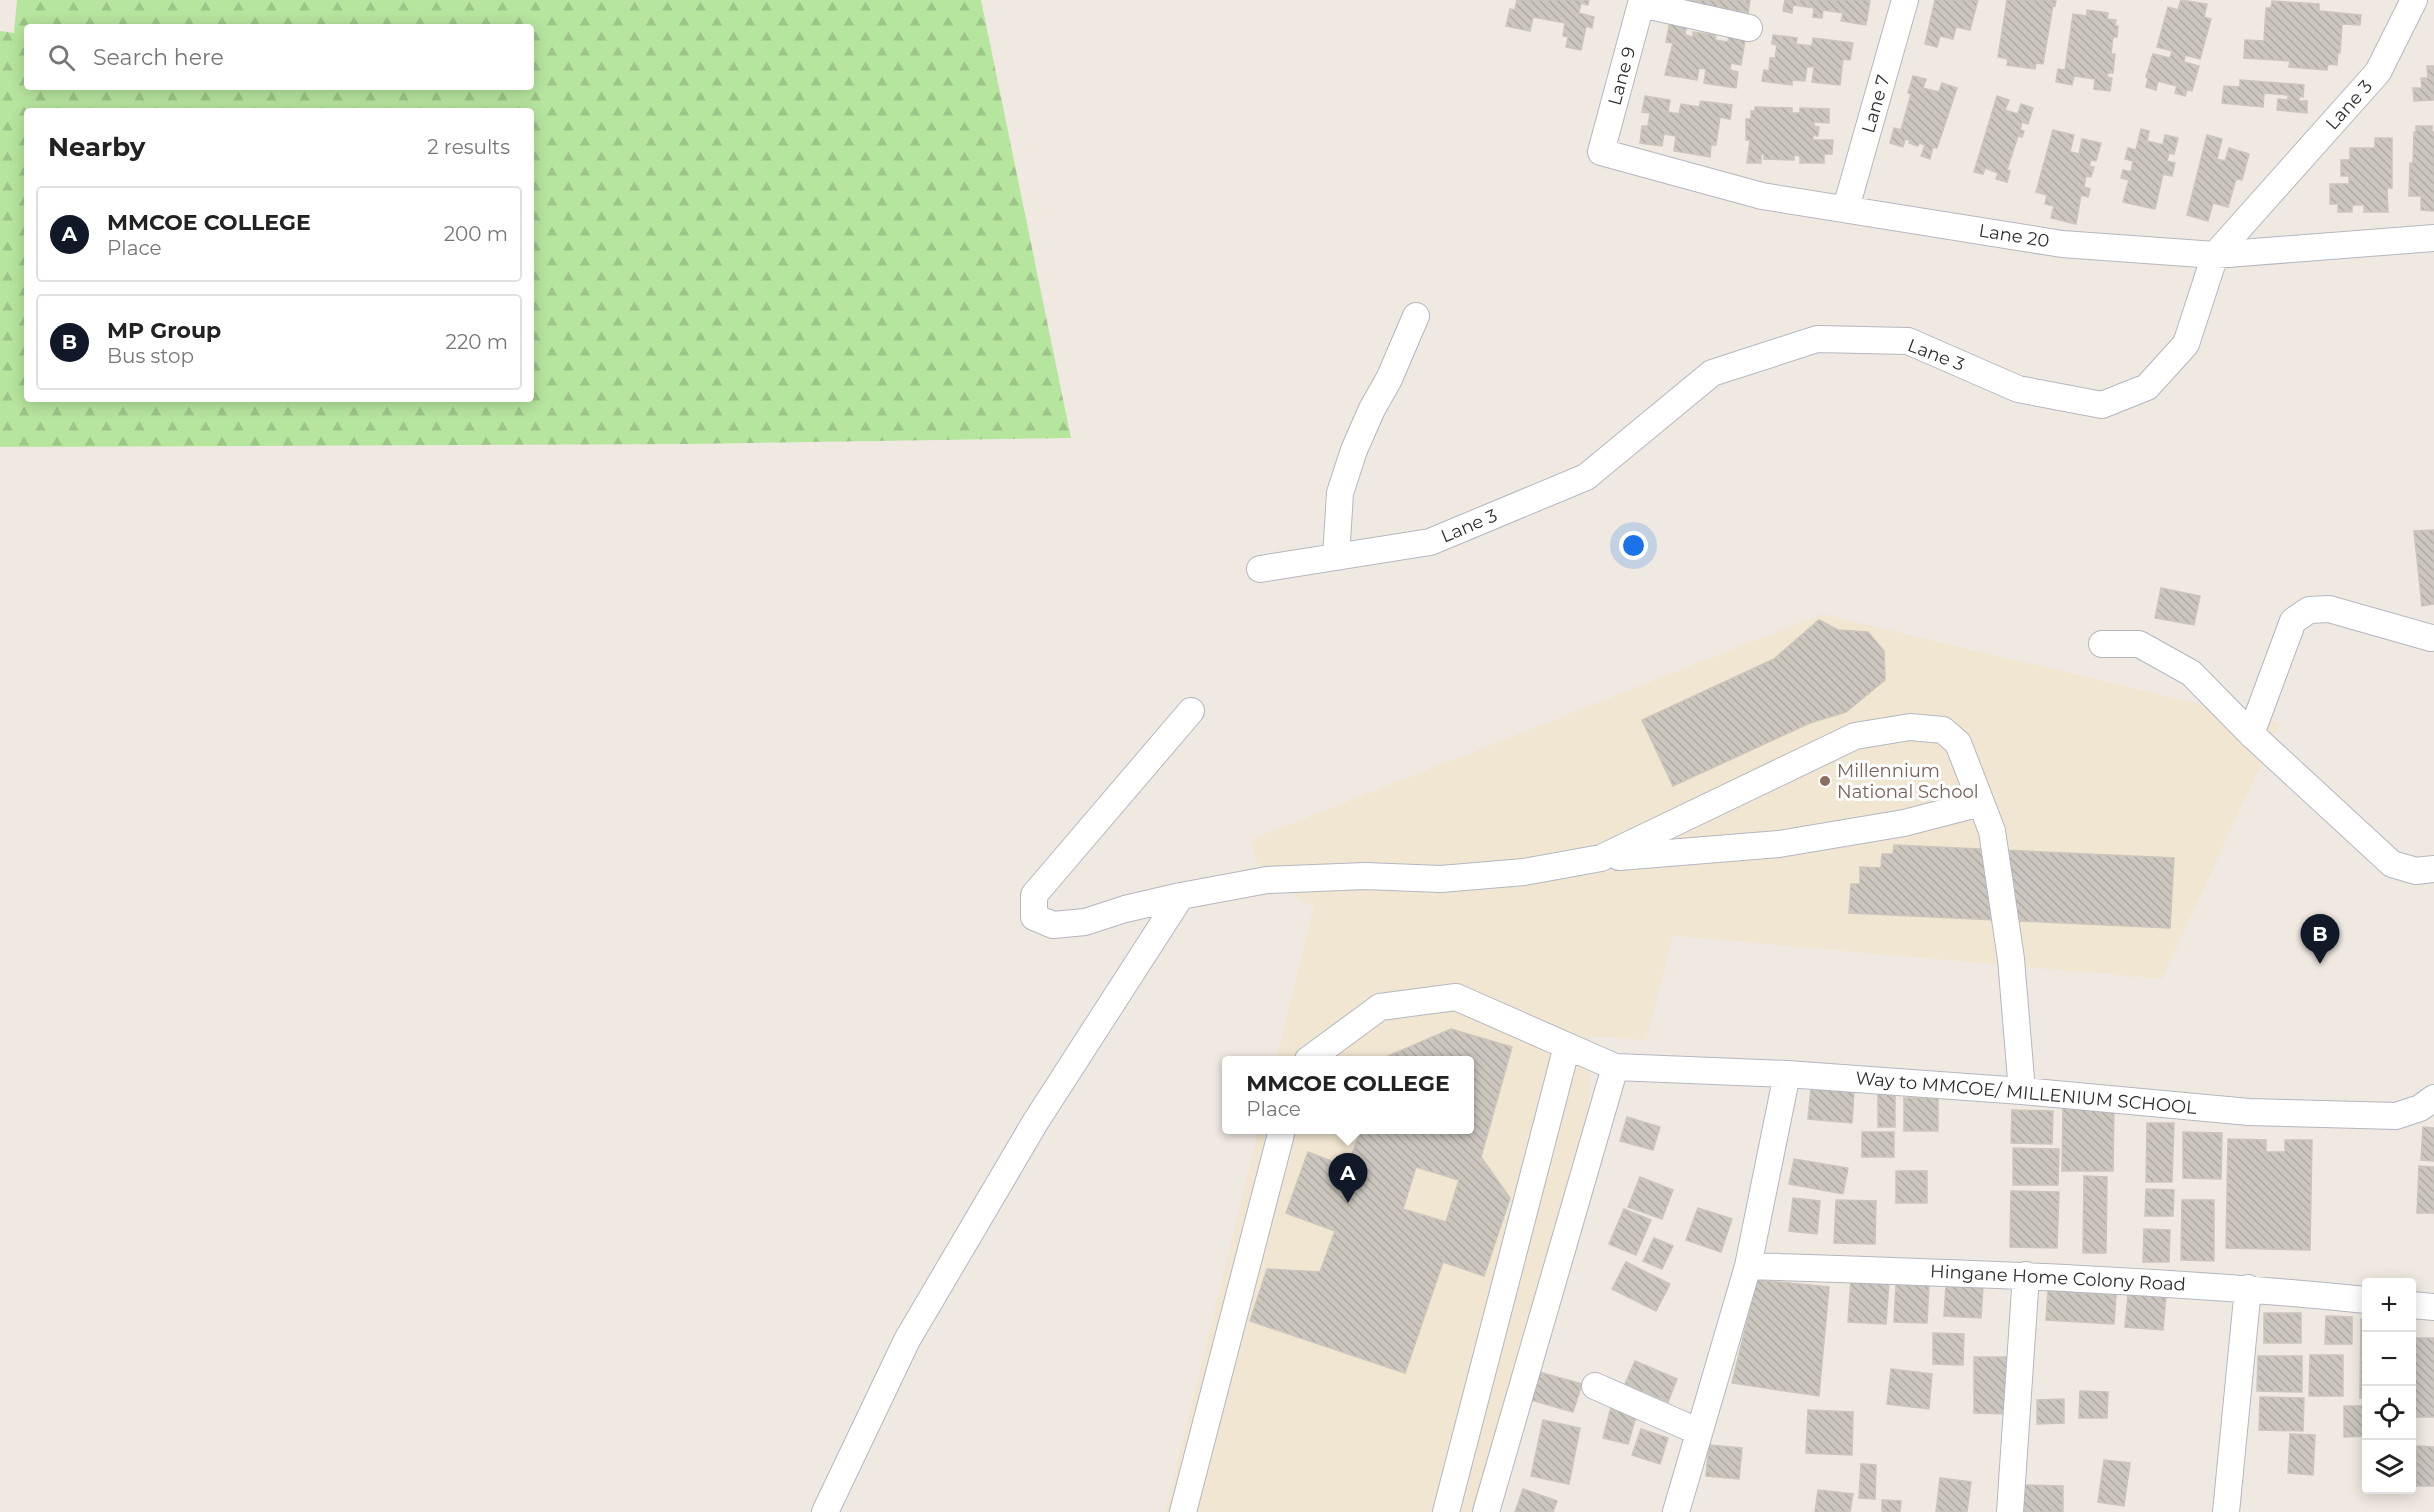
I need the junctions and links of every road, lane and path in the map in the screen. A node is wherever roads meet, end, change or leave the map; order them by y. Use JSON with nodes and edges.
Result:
{"nodes":[{"id":1,"x":1905,"y":0,"type":"edge"},
{"id":2,"x":2414,"y":0,"type":"edge"},
{"id":3,"x":1641,"y":2,"type":"edge"},
{"id":4,"x":1749,"y":28,"type":"dead end"},
{"id":5,"x":1602,"y":152,"type":"joint"},
{"id":6,"x":1846,"y":208,"type":"junction"},
{"id":7,"x":2434,"y":238,"type":"edge"},
{"id":8,"x":2215,"y":255,"type":"junction"},
{"id":9,"x":1416,"y":316,"type":"dead end"},
{"id":10,"x":1336,"y":557,"type":"junction"},
{"id":11,"x":1260,"y":569,"type":"dead end"},
{"id":12,"x":2431,"y":638,"type":"dead end"},
{"id":13,"x":2102,"y":644,"type":"dead end"},
{"id":14,"x":1191,"y":711,"type":"dead end"},
{"id":15,"x":2251,"y":734,"type":"junction"},
{"id":16,"x":1982,"y":803,"type":"junction"},
{"id":17,"x":1601,"y":858,"type":"junction"},
{"id":18,"x":2434,"y":869,"type":"edge"},
{"id":19,"x":1181,"y":896,"type":"junction"},
{"id":20,"x":1567,"y":1046,"type":"junction"},
{"id":21,"x":1313,"y":1056,"type":"edge"},
{"id":22,"x":1615,"y":1067,"type":"junction"},
{"id":23,"x":1787,"y":1074,"type":"junction"},
{"id":24,"x":2022,"y":1091,"type":"junction"},
{"id":25,"x":2434,"y":1098,"type":"edge"},
{"id":26,"x":1281,"y":1134,"type":"edge"},
{"id":27,"x":1748,"y":1266,"type":"junction"},
{"id":28,"x":2026,"y":1275,"type":"junction"},
{"id":29,"x":2248,"y":1288,"type":"junction"},
{"id":30,"x":2362,"y":1299,"type":"edge"},
{"id":31,"x":2416,"y":1305,"type":"edge"},
{"id":32,"x":2434,"y":1307,"type":"edge"},
{"id":33,"x":1595,"y":1386,"type":"dead end"},
{"id":34,"x":1699,"y":1432,"type":"junction"},
{"id":35,"x":825,"y":1512,"type":"edge"},
{"id":36,"x":1183,"y":1512,"type":"edge"},
{"id":37,"x":1446,"y":1512,"type":"edge"},
{"id":38,"x":1486,"y":1512,"type":"edge"},
{"id":39,"x":1676,"y":1512,"type":"edge"},
{"id":40,"x":2010,"y":1512,"type":"edge"},
{"id":41,"x":2226,"y":1512,"type":"edge"}],
"edges":[{"from":1,"to":6,"type":"street","name":"Lane 7"},
{"from":2,"to":8,"type":"street","name":"Lane 3"},
{"from":3,"to":4,"type":"street"},
{"from":3,"to":5,"type":"street","name":"Lane 9"},
{"from":5,"to":6,"type":"street","name":"Lane 20"},
{"from":6,"to":8,"type":"street","name":"Lane 20"},
{"from":7,"to":8,"type":"street","name":"Lane 20"},
{"from":8,"to":10,"type":"street","name":"Lane 3"},
{"from":9,"to":10,"type":"street"},
{"from":10,"to":11,"type":"street","name":"Lane 3"},
{"from":12,"to":15,"type":"street"},
{"from":13,"to":15,"type":"street"},
{"from":14,"to":19,"type":"street"},
{"from":15,"to":18,"type":"street"},
{"from":16,"to":17,"type":"street"},
{"from":16,"to":17,"type":"street"},
{"from":16,"to":24,"type":"street"},
{"from":17,"to":19,"type":"street"},
{"from":19,"to":35,"type":"street"},
{"from":20,"to":21,"type":"street"},
{"from":20,"to":22,"type":"street"},
{"from":20,"to":37,"type":"street"},
{"from":22,"to":23,"type":"street","name":"Way to MMCOE/ MILLENIUM SCHOOL"},
{"from":22,"to":38,"type":"street"},
{"from":23,"to":24,"type":"street","name":"Way to MMCOE/ MILLENIUM SCHOOL"},
{"from":23,"to":27,"type":"street"},
{"from":24,"to":25,"type":"street","name":"Way to MMCOE/ MILLENIUM SCHOOL"},
{"from":26,"to":36,"type":"street"},
{"from":27,"to":28,"type":"street","name":"Hingane Home Colony Road"},
{"from":27,"to":34,"type":"street"},
{"from":28,"to":29,"type":"street","name":"Hingane Home Colony Road"},
{"from":28,"to":40,"type":"street"},
{"from":29,"to":30,"type":"street","name":"Hingane Home Colony Road"},
{"from":29,"to":41,"type":"street"},
{"from":31,"to":32,"type":"street"},
{"from":33,"to":34,"type":"street"},
{"from":34,"to":39,"type":"street"}]}
